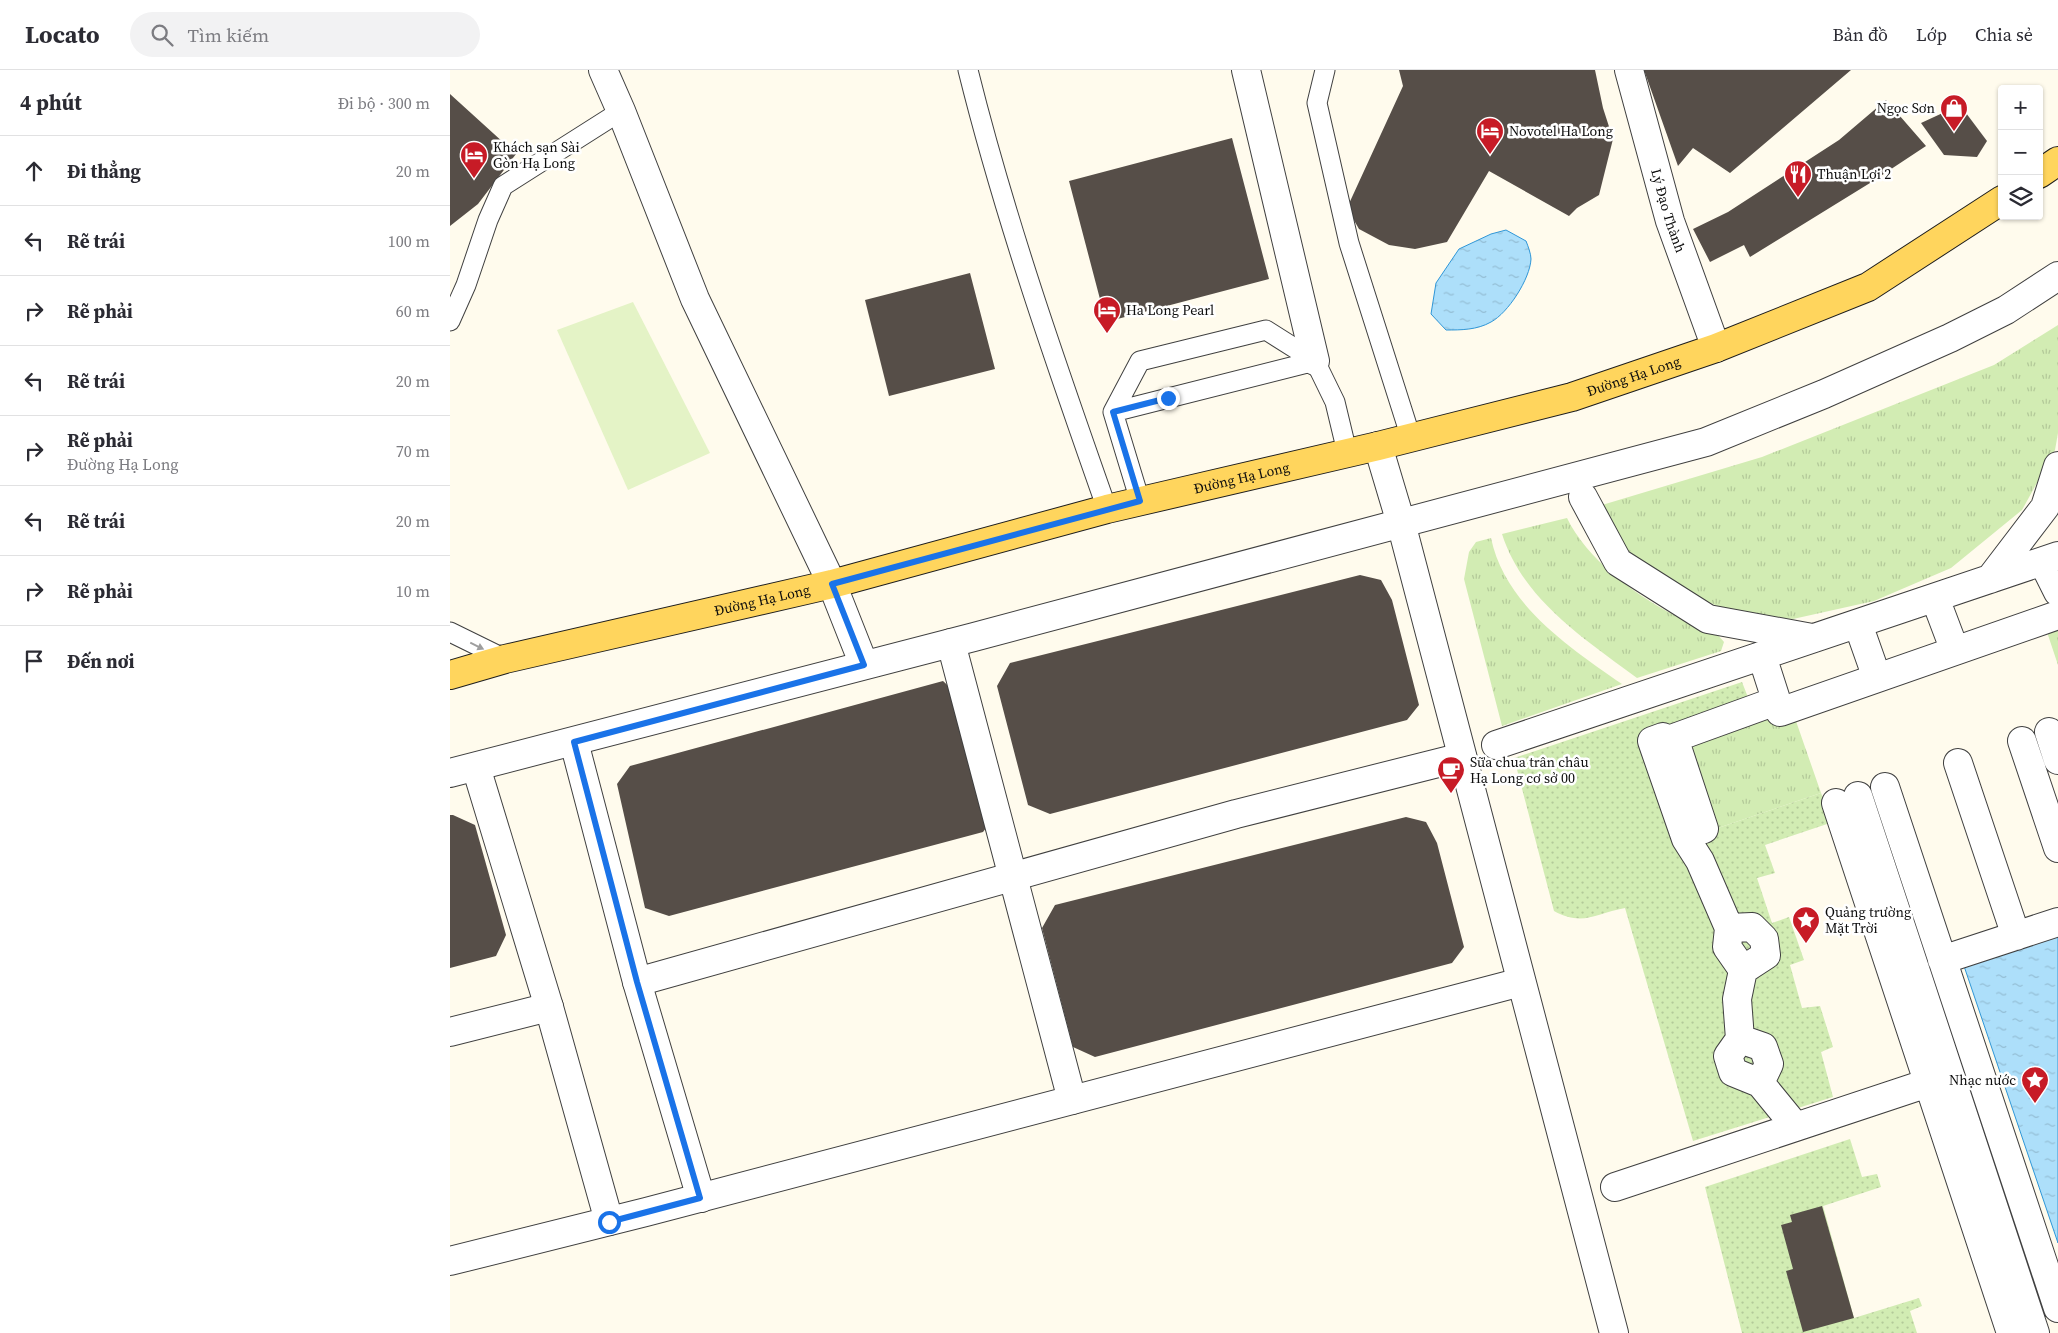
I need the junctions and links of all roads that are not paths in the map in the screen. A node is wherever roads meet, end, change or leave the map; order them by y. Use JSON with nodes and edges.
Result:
{"nodes":[{"id":1,"x":603,"y":70,"type":"edge"},
{"id":2,"x":968,"y":70,"type":"edge"},
{"id":3,"x":1246,"y":70,"type":"edge"},
{"id":4,"x":1325,"y":70,"type":"edge"},
{"id":5,"x":1629,"y":70,"type":"edge"},
{"id":6,"x":621,"y":111,"type":"junction"},
{"id":7,"x":2058,"y":161,"type":"edge"},
{"id":8,"x":2043,"y":171,"type":"edge"},
{"id":9,"x":1998,"y":203,"type":"edge"},
{"id":10,"x":2058,"y":276,"type":"edge"},
{"id":11,"x":450,"y":321,"type":"edge"},
{"id":12,"x":1716,"y":348,"type":"junction"},
{"id":13,"x":1315,"y":361,"type":"junction"},
{"id":14,"x":1113,"y":412,"type":"junction"},
{"id":15,"x":1411,"y":438,"type":"junction"},
{"id":16,"x":1378,"y":446,"type":"junction"},
{"id":17,"x":1347,"y":452,"type":"junction"},
{"id":18,"x":2058,"y":466,"type":"edge"},
{"id":19,"x":1583,"y":497,"type":"dead end"},
{"id":20,"x":1140,"y":501,"type":"junction"},
{"id":21,"x":1107,"y":510,"type":"junction"},
{"id":22,"x":1401,"y":523,"type":"junction"},
{"id":23,"x":2050,"y":559,"type":"edge"},
{"id":24,"x":1990,"y":579,"type":"junction"},
{"id":25,"x":832,"y":584,"type":"junction"},
{"id":26,"x":2058,"y":592,"type":"edge"},
{"id":27,"x":1935,"y":598,"type":"junction"},
{"id":28,"x":2058,"y":615,"type":"edge"},
{"id":29,"x":1858,"y":624,"type":"junction"},
{"id":30,"x":450,"y":632,"type":"edge"},
{"id":31,"x":1815,"y":639,"type":"junction"},
{"id":32,"x":951,"y":643,"type":"junction"},
{"id":33,"x":1955,"y":651,"type":"junction"},
{"id":34,"x":1762,"y":656,"type":"junction"},
{"id":35,"x":505,"y":659,"type":"junction"},
{"id":36,"x":864,"y":665,"type":"junction"},
{"id":37,"x":450,"y":674,"type":"edge"},
{"id":38,"x":1877,"y":678,"type":"junction"},
{"id":39,"x":1776,"y":701,"type":"junction"},
{"id":40,"x":2049,"y":732,"type":"dead end"},
{"id":41,"x":2022,"y":741,"type":"dead end"},
{"id":42,"x":574,"y":742,"type":"junction"},
{"id":43,"x":1496,"y":745,"type":"dead end"},
{"id":44,"x":1462,"y":758,"type":"junction"},
{"id":45,"x":2058,"y":760,"type":"edge"},
{"id":46,"x":1958,"y":763,"type":"dead end"},
{"id":47,"x":476,"y":767,"type":"junction"},
{"id":48,"x":450,"y":773,"type":"edge"},
{"id":49,"x":1885,"y":787,"type":"dead end"},
{"id":50,"x":1847,"y":800,"type":"dead end"},
{"id":51,"x":2058,"y":848,"type":"edge"},
{"id":52,"x":1012,"y":878,"type":"junction"},
{"id":53,"x":2058,"y":922,"type":"edge"},
{"id":54,"x":2016,"y":936,"type":"junction"},
{"id":55,"x":1942,"y":960,"type":"junction"},
{"id":56,"x":637,"y":982,"type":"junction"},
{"id":57,"x":1521,"y":982,"type":"junction"},
{"id":58,"x":548,"y":1007,"type":"junction"},
{"id":59,"x":450,"y":1032,"type":"edge"},
{"id":60,"x":1978,"y":1067,"type":"junction"},
{"id":61,"x":1939,"y":1080,"type":"junction"},
{"id":62,"x":1072,"y":1100,"type":"junction"},
{"id":63,"x":1796,"y":1127,"type":"junction"},
{"id":64,"x":1615,"y":1187,"type":"dead end"},
{"id":65,"x":700,"y":1198,"type":"junction"},
{"id":66,"x":609,"y":1222,"type":"junction"},
{"id":67,"x":2050,"y":1255,"type":"edge"},
{"id":68,"x":450,"y":1261,"type":"edge"},
{"id":69,"x":2058,"y":1308,"type":"edge"},
{"id":70,"x":1614,"y":1333,"type":"edge"},
{"id":71,"x":2011,"y":1333,"type":"edge"},
{"id":72,"x":2035,"y":1333,"type":"edge"}],
"edges":[{"from":1,"to":6,"type":"street"},
{"from":2,"to":21,"type":"lane"},
{"from":3,"to":13,"type":"street"},
{"from":4,"to":15,"type":"lane"},
{"from":5,"to":12,"type":"street","name":"Lý Đạo Thành"},
{"from":6,"to":11,"type":"lane"},
{"from":6,"to":25,"type":"street"},
{"from":7,"to":8,"type":"main road"},
{"from":9,"to":12,"type":"main road","name":"Đường Hạ Long"},
{"from":10,"to":22,"type":"street"},
{"from":12,"to":15,"type":"main road","name":"Đường Hạ Long"},
{"from":13,"to":14,"type":"lane"},
{"from":13,"to":14,"type":"lane"},
{"from":13,"to":17,"type":"lane"},
{"from":14,"to":20,"type":"lane"},
{"from":15,"to":16,"type":"main road","name":"Đường Hạ Long"},
{"from":16,"to":17,"type":"main road","name":"Đường Hạ Long"},
{"from":16,"to":22,"type":"street"},
{"from":17,"to":20,"type":"main road","name":"Đường Hạ Long"},
{"from":18,"to":24,"type":"street"},
{"from":19,"to":31,"type":"street"},
{"from":20,"to":21,"type":"main road","name":"Đường Hạ Long"},
{"from":21,"to":25,"type":"main road","name":"Đường Hạ Long"},
{"from":22,"to":32,"type":"street"},
{"from":22,"to":44,"type":"street"},
{"from":23,"to":24,"type":"street"},
{"from":23,"to":26,"type":"street"},
{"from":24,"to":27,"type":"street"},
{"from":25,"to":35,"type":"main road","name":"Đường Hạ Long"},
{"from":25,"to":36,"type":"street"},
{"from":27,"to":29,"type":"street"},
{"from":27,"to":33,"type":"street"},
{"from":28,"to":33,"type":"street"},
{"from":29,"to":31,"type":"street"},
{"from":29,"to":38,"type":"street"},
{"from":30,"to":35,"type":"lane","one_way":true},
{"from":31,"to":34,"type":"street"},
{"from":32,"to":36,"type":"street"},
{"from":32,"to":52,"type":"street"},
{"from":33,"to":38,"type":"street"},
{"from":34,"to":39,"type":"street"},
{"from":34,"to":43,"type":"street"},
{"from":35,"to":37,"type":"main road","name":"Đường Hạ Long"},
{"from":36,"to":42,"type":"street"},
{"from":38,"to":39,"type":"street"},
{"from":39,"to":63,"type":"street"},
{"from":40,"to":45,"type":"street"},
{"from":41,"to":51,"type":"street"},
{"from":42,"to":47,"type":"street"},
{"from":42,"to":56,"type":"street"},
{"from":44,"to":52,"type":"street"},
{"from":44,"to":57,"type":"street"},
{"from":46,"to":54,"type":"street"},
{"from":47,"to":48,"type":"street"},
{"from":47,"to":58,"type":"street"},
{"from":49,"to":55,"type":"street"},
{"from":50,"to":61,"type":"street"},
{"from":52,"to":56,"type":"street"},
{"from":52,"to":62,"type":"street"},
{"from":53,"to":54,"type":"street"},
{"from":54,"to":55,"type":"street"},
{"from":55,"to":60,"type":"street"},
{"from":56,"to":65,"type":"street"},
{"from":57,"to":62,"type":"street"},
{"from":57,"to":70,"type":"street"},
{"from":58,"to":59,"type":"street"},
{"from":58,"to":66,"type":"street"},
{"from":60,"to":61,"type":"street"},
{"from":60,"to":67,"type":"street"},
{"from":61,"to":63,"type":"street"},
{"from":61,"to":71,"type":"street"},
{"from":61,"to":72,"type":"street"},
{"from":62,"to":65,"type":"street"},
{"from":63,"to":64,"type":"street"},
{"from":65,"to":66,"type":"street"},
{"from":66,"to":68,"type":"street"},
{"from":67,"to":69,"type":"street"}]}
